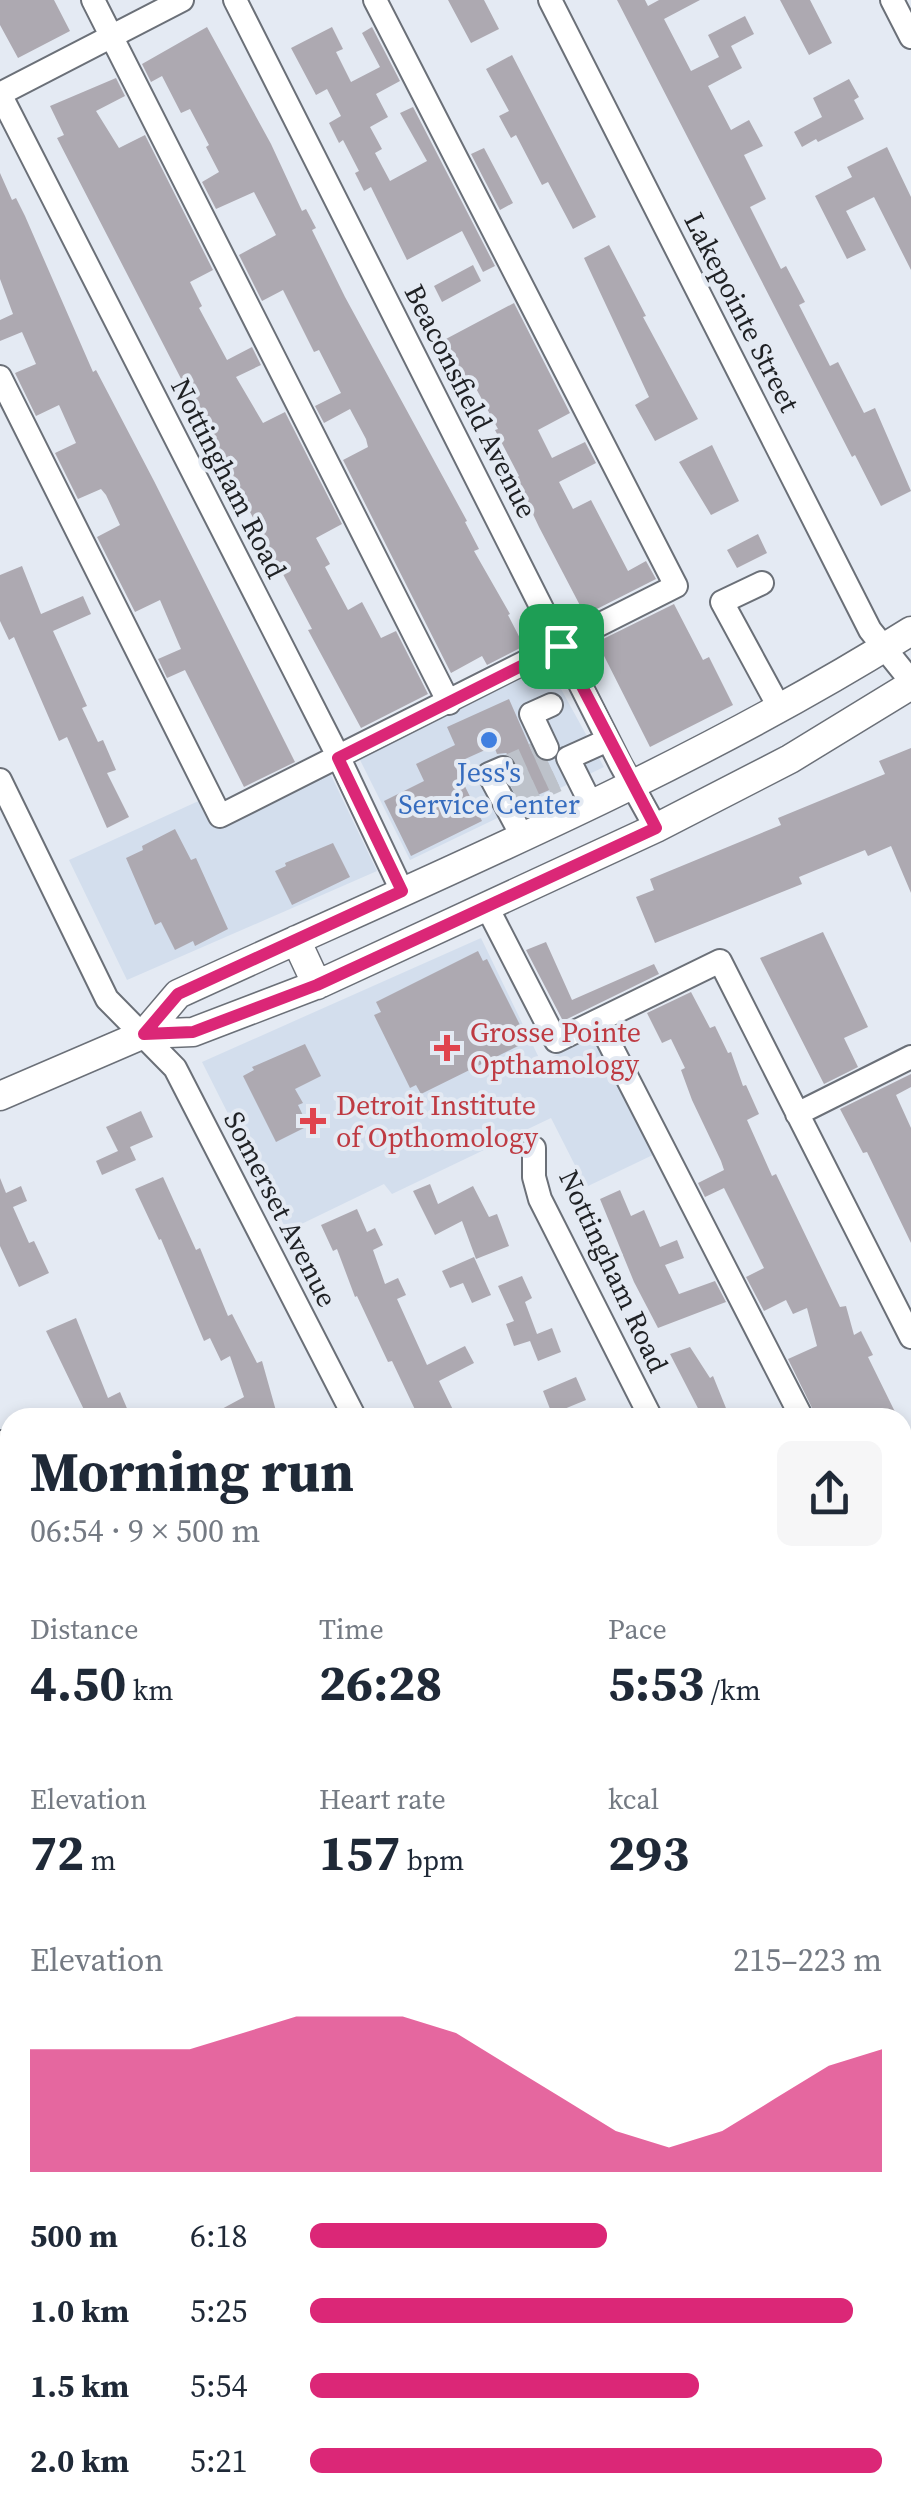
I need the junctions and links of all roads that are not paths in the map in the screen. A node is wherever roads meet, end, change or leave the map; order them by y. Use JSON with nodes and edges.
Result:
{"nodes":[{"id":1,"x":92,"y":0,"type":"edge"},
{"id":2,"x":182,"y":0,"type":"edge"},
{"id":3,"x":236,"y":0,"type":"edge"},
{"id":4,"x":375,"y":0,"type":"edge"},
{"id":5,"x":550,"y":0,"type":"edge"},
{"id":6,"x":892,"y":0,"type":"edge"},
{"id":7,"x":111,"y":36,"type":"junction"},
{"id":8,"x":911,"y":37,"type":"edge"},
{"id":9,"x":0,"y":94,"type":"edge"},
{"id":10,"x":0,"y":377,"type":"edge"},
{"id":11,"x":762,"y":583,"type":"dead end"},
{"id":12,"x":911,"y":631,"type":"edge"},
{"id":13,"x":561,"y":646,"type":"junction"},
{"id":14,"x":884,"y":648,"type":"junction"},
{"id":15,"x":911,"y":683,"type":"edge"},
{"id":16,"x":449,"y":703,"type":"junction"},
{"id":17,"x":551,"y":705,"type":"dead end"},
{"id":18,"x":778,"y":707,"type":"junction"},
{"id":19,"x":608,"y":740,"type":"junction"},
{"id":20,"x":338,"y":758,"type":"junction"},
{"id":21,"x":557,"y":763,"type":"junction"},
{"id":22,"x":0,"y":780,"type":"edge"},
{"id":23,"x":631,"y":785,"type":"junction"},
{"id":24,"x":506,"y":789,"type":"dead end"},
{"id":25,"x":591,"y":804,"type":"junction"},
{"id":26,"x":656,"y":828,"type":"junction"},
{"id":27,"x":522,"y":836,"type":"junction"},
{"id":28,"x":402,"y":891,"type":"junction"},
{"id":29,"x":488,"y":907,"type":"junction"},
{"id":30,"x":296,"y":940,"type":"junction"},
{"id":31,"x":317,"y":985,"type":"junction"},
{"id":32,"x":598,"y":1021,"type":"junction"},
{"id":33,"x":144,"y":1034,"type":"junction"},
{"id":34,"x":911,"y":1056,"type":"edge"},
{"id":35,"x":0,"y":1096,"type":"edge"},
{"id":36,"x":798,"y":1114,"type":"junction"},
{"id":37,"x":534,"y":1148,"type":"dead end"},
{"id":38,"x":911,"y":1337,"type":"edge"},
{"id":39,"x":350,"y":1408,"type":"edge"},
{"id":40,"x":646,"y":1408,"type":"edge"},
{"id":41,"x":797,"y":1408,"type":"edge"}],
"edges":[{"from":1,"to":7,"type":"street"},
{"from":2,"to":7,"type":"street"},
{"from":3,"to":13,"type":"street","name":"Beaconsfield Avenue"},
{"from":4,"to":13,"type":"street"},
{"from":5,"to":14,"type":"street","name":"Lakepointe Street"},
{"from":6,"to":8,"type":"street"},
{"from":7,"to":9,"type":"street"},
{"from":7,"to":16,"type":"street"},
{"from":9,"to":20,"type":"street","name":"Nottingham Road"},
{"from":10,"to":20,"type":"street"},
{"from":11,"to":18,"type":"street"},
{"from":12,"to":14,"type":"main road"},
{"from":13,"to":16,"type":"street"},
{"from":13,"to":19,"type":"street","name":"Beaconsfield Avenue"},
{"from":14,"to":15,"type":"street","name":"Lakepointe Street"},
{"from":14,"to":18,"type":"main road"},
{"from":15,"to":26,"type":"main road"},
{"from":16,"to":20,"type":"street"},
{"from":17,"to":21,"type":"street"},
{"from":18,"to":23,"type":"main road"},
{"from":19,"to":21,"type":"street"},
{"from":19,"to":23,"type":"street","name":"Beaconsfield Avenue"},
{"from":20,"to":28,"type":"street","name":"Nottingham Road"},
{"from":21,"to":25,"type":"street"},
{"from":22,"to":33,"type":"street","name":"Somerset Avenue"},
{"from":23,"to":25,"type":"main road"},
{"from":23,"to":26,"type":"street","name":"Beaconsfield Avenue"},
{"from":24,"to":27,"type":"street"},
{"from":25,"to":27,"type":"main road"},
{"from":26,"to":29,"type":"main road"},
{"from":27,"to":28,"type":"main road"},
{"from":28,"to":30,"type":"main road"},
{"from":29,"to":31,"type":"main road"},
{"from":29,"to":32,"type":"street"},
{"from":30,"to":31,"type":"main road"},
{"from":30,"to":33,"type":"main road"},
{"from":31,"to":33,"type":"main road"},
{"from":32,"to":36,"type":"street"},
{"from":32,"to":41,"type":"street"},
{"from":33,"to":35,"type":"main road"},
{"from":33,"to":39,"type":"street","name":"Somerset Avenue"},
{"from":34,"to":36,"type":"street"},
{"from":36,"to":38,"type":"street"},
{"from":37,"to":40,"type":"street","name":"Nottingham Road"}]}
